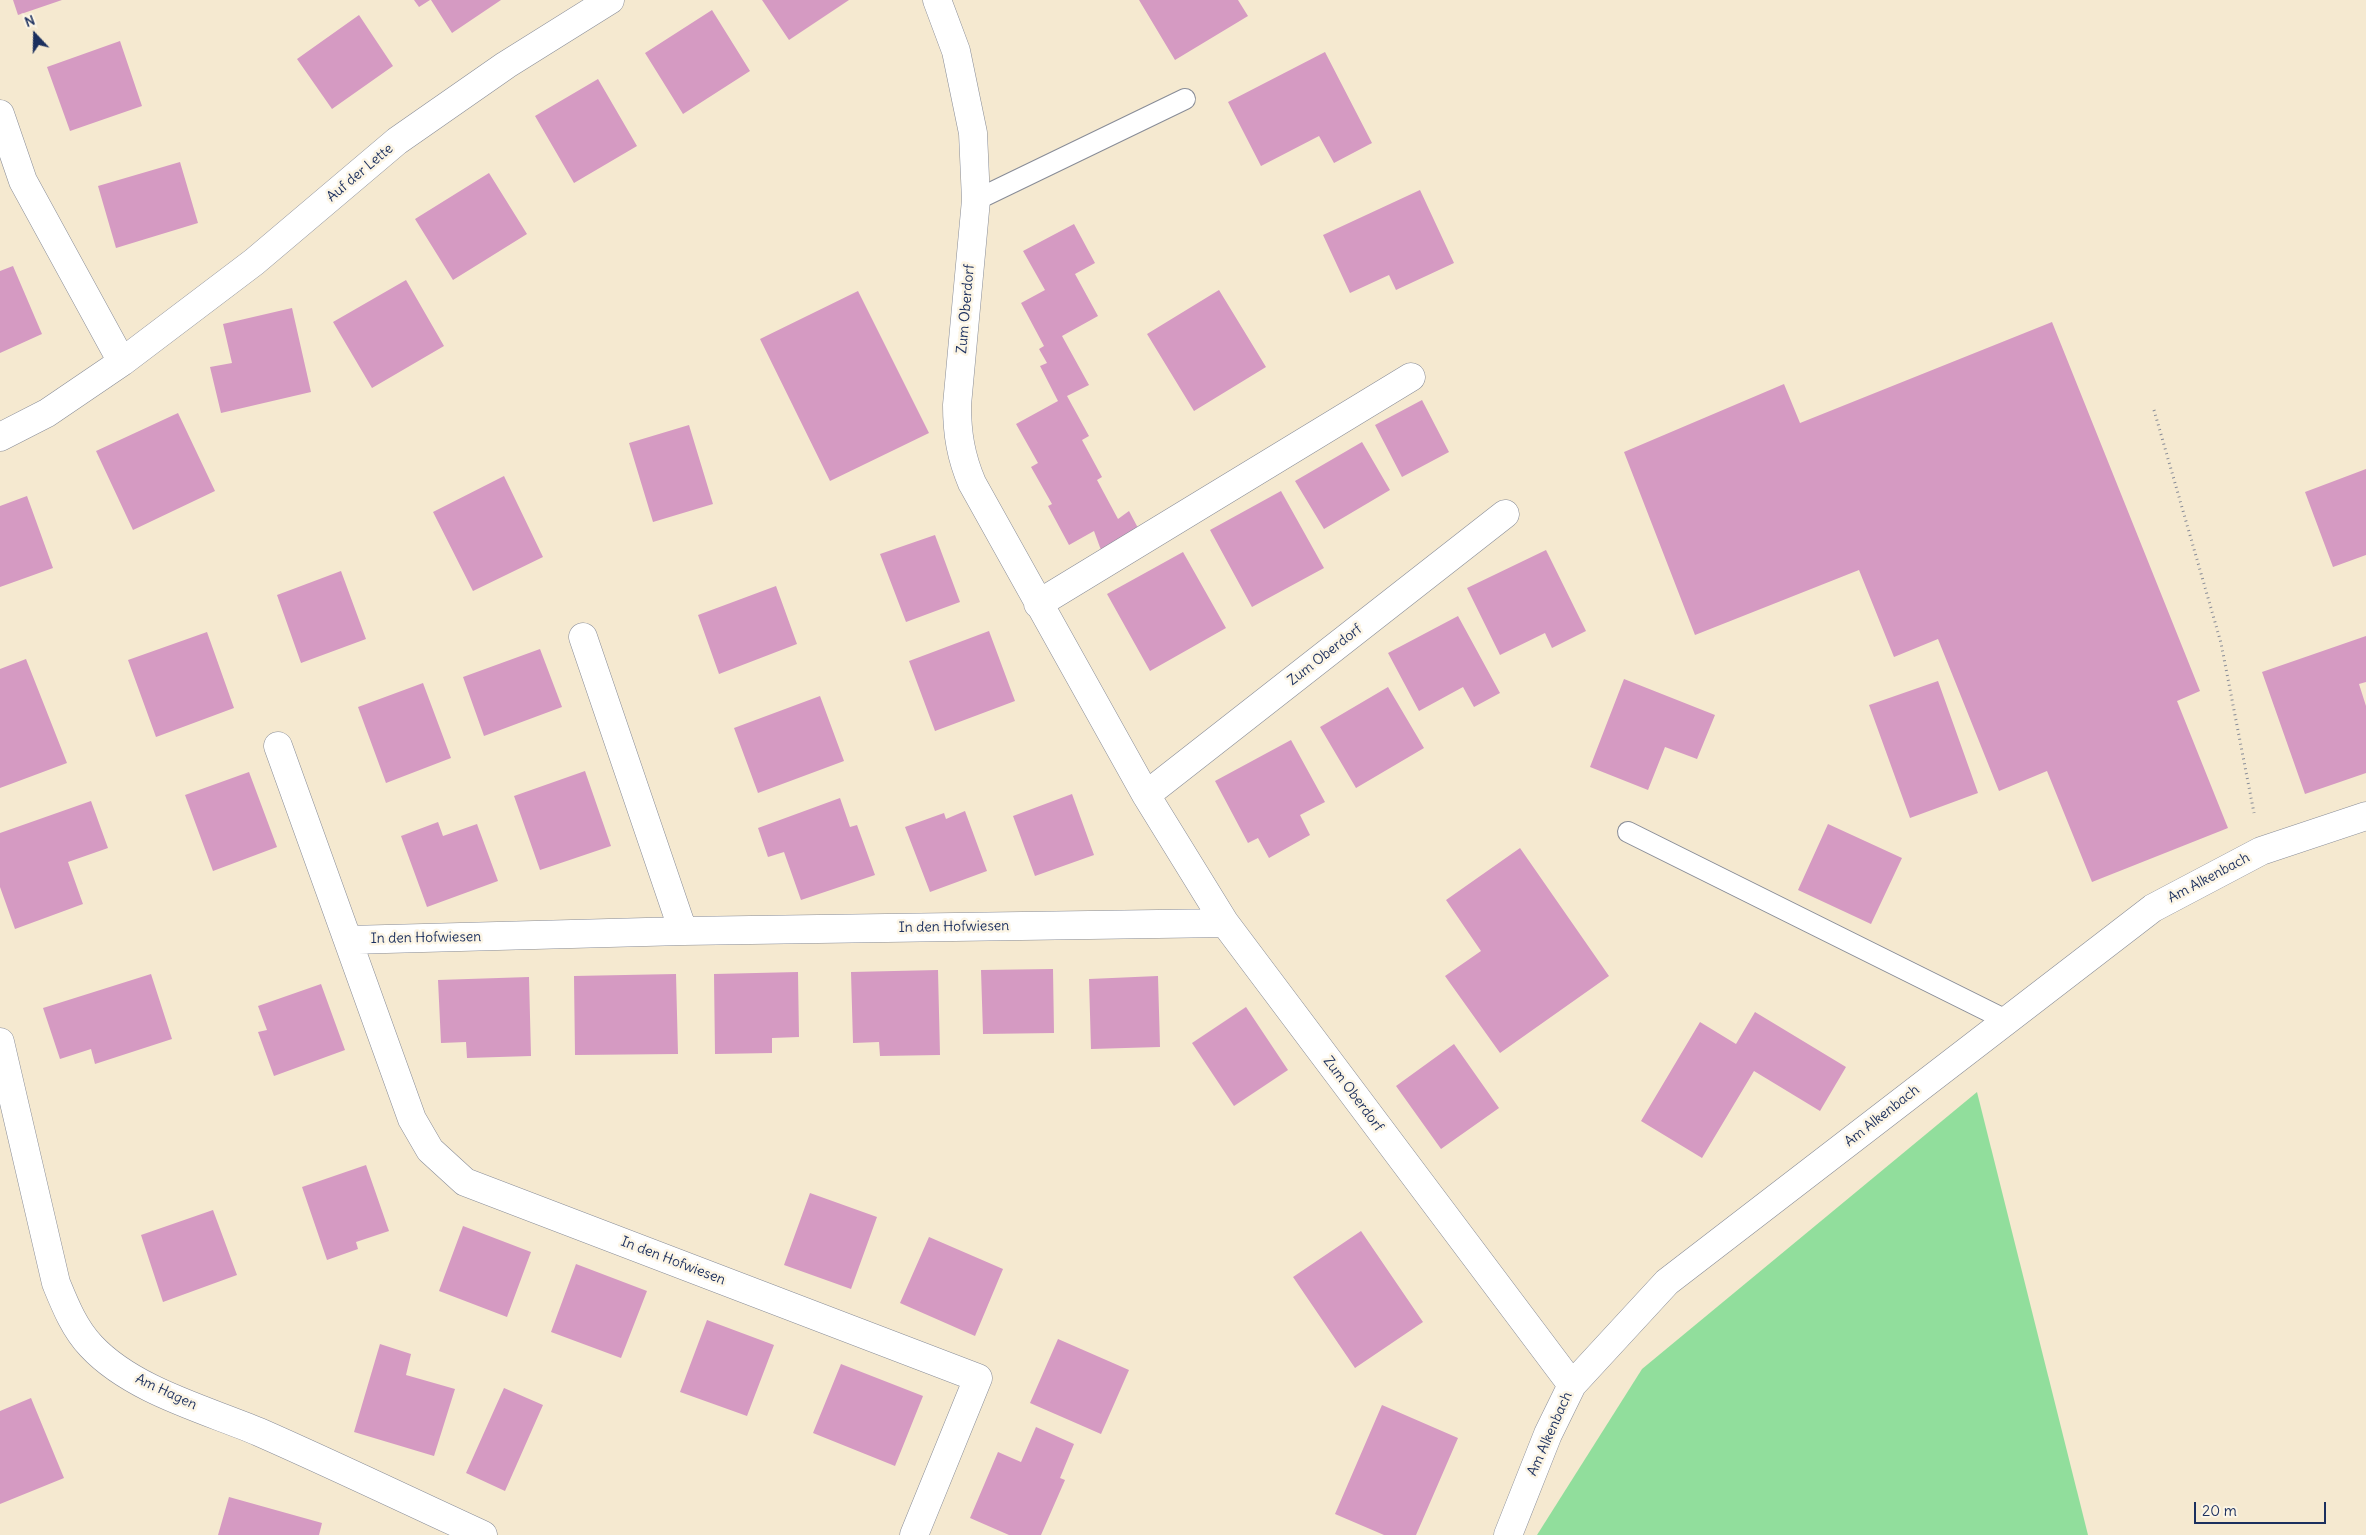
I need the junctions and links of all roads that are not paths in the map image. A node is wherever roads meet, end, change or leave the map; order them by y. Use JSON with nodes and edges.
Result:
{"nodes":[{"id":1,"x":610,"y":0,"type":"edge"},
{"id":2,"x":937,"y":0,"type":"edge"},
{"id":3,"x":1186,"y":99,"type":"dead end"},
{"id":4,"x":0,"y":114,"type":"edge"},
{"id":5,"x":976,"y":200,"type":"junction"},
{"id":6,"x":122,"y":362,"type":"junction"},
{"id":7,"x":1411,"y":377,"type":"dead end"},
{"id":8,"x":0,"y":437,"type":"edge"},
{"id":9,"x":1505,"y":514,"type":"dead end"},
{"id":10,"x":1038,"y":604,"type":"junction"},
{"id":11,"x":583,"y":637,"type":"dead end"},
{"id":12,"x":278,"y":746,"type":"dead end"},
{"id":13,"x":1146,"y":795,"type":"junction"},
{"id":14,"x":2366,"y":816,"type":"edge"},
{"id":15,"x":1628,"y":832,"type":"dead end"},
{"id":16,"x":1225,"y":924,"type":"junction"},
{"id":17,"x":683,"y":932,"type":"junction"},
{"id":18,"x":349,"y":940,"type":"junction"},
{"id":19,"x":2006,"y":1020,"type":"junction"},
{"id":20,"x":0,"y":1042,"type":"edge"},
{"id":21,"x":1572,"y":1385,"type":"junction"},
{"id":22,"x":484,"y":1535,"type":"edge"},
{"id":23,"x":914,"y":1535,"type":"edge"},
{"id":24,"x":1508,"y":1535,"type":"edge"}],
"edges":[{"from":1,"to":6,"type":"street","name":"Auf der Lette"},
{"from":2,"to":5,"type":"street","name":"Zum Oberdorf"},
{"from":3,"to":5,"type":"lane"},
{"from":4,"to":6,"type":"street"},
{"from":5,"to":10,"type":"street","name":"Zum Oberdorf"},
{"from":6,"to":8,"type":"street","name":"Auf der Lette"},
{"from":7,"to":10,"type":"street"},
{"from":9,"to":13,"type":"street","name":"Zum Oberdorf"},
{"from":10,"to":13,"type":"street","name":"Zum Oberdorf"},
{"from":11,"to":17,"type":"street"},
{"from":12,"to":18,"type":"street","name":"In den Hofwiesen"},
{"from":13,"to":16,"type":"street","name":"Zum Oberdorf"},
{"from":14,"to":19,"type":"street","name":"Am Alkenbach"},
{"from":15,"to":19,"type":"lane"},
{"from":16,"to":17,"type":"street","name":"In den Hofwiesen"},
{"from":16,"to":21,"type":"street","name":"Zum Oberdorf"},
{"from":17,"to":18,"type":"street","name":"In den Hofwiesen"},
{"from":18,"to":23,"type":"street","name":"In den Hofwiesen"},
{"from":19,"to":21,"type":"street","name":"Am Alkenbach"},
{"from":20,"to":22,"type":"street","name":"Am Hagen"},
{"from":21,"to":24,"type":"street","name":"Am Alkenbach"}]}
